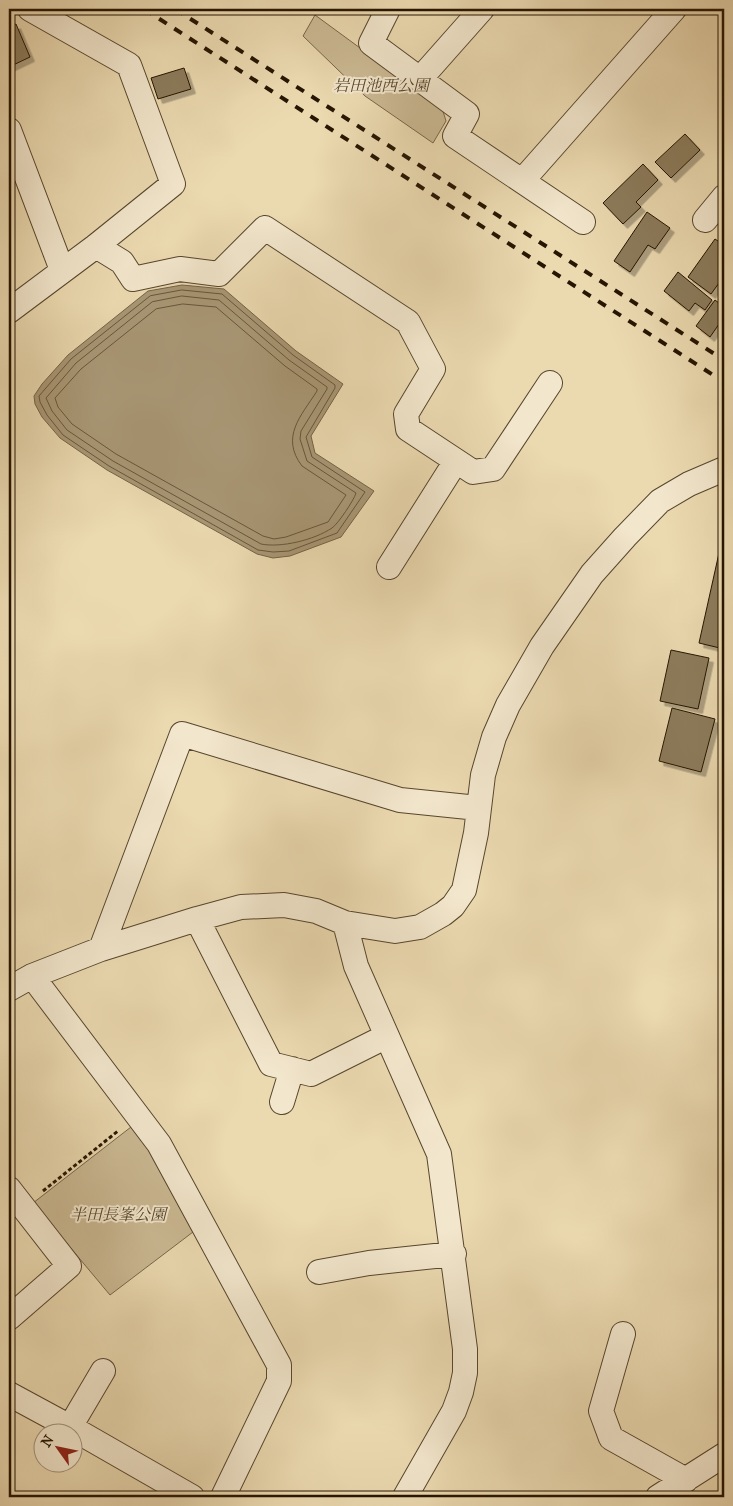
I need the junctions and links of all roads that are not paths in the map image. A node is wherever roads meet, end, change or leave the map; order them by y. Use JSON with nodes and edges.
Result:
{"nodes":[{"id":1,"x":30,"y":9,"type":"edge"},
{"id":2,"x":388,"y":9,"type":"edge"},
{"id":3,"x":482,"y":9,"type":"edge"},
{"id":4,"x":674,"y":9,"type":"edge"},
{"id":5,"x":420,"y":79,"type":"junction"},
{"id":6,"x":9,"y":130,"type":"edge"},
{"id":7,"x":522,"y":181,"type":"junction"},
{"id":8,"x":724,"y":197,"type":"edge"},
{"id":9,"x":704,"y":220,"type":"dead end"},
{"id":10,"x":583,"y":222,"type":"dead end"},
{"id":11,"x":96,"y":246,"type":"junction"},
{"id":12,"x":62,"y":270,"type":"junction"},
{"id":13,"x":9,"y":311,"type":"edge"},
{"id":14,"x":550,"y":382,"type":"dead end"},
{"id":15,"x":456,"y":461,"type":"junction"},
{"id":16,"x":724,"y":469,"type":"edge"},
{"id":17,"x":389,"y":567,"type":"dead end"},
{"id":18,"x":478,"y":808,"type":"junction"},
{"id":19,"x":197,"y":919,"type":"junction"},
{"id":20,"x":345,"y":923,"type":"junction"},
{"id":21,"x":101,"y":949,"type":"junction"},
{"id":22,"x":32,"y":976,"type":"junction"},
{"id":23,"x":9,"y":988,"type":"edge"},
{"id":24,"x":387,"y":1036,"type":"junction"},
{"id":25,"x":292,"y":1069,"type":"junction"},
{"id":26,"x":282,"y":1102,"type":"dead end"},
{"id":27,"x":16,"y":1198,"type":"edge"},
{"id":28,"x":454,"y":1254,"type":"junction"},
{"id":29,"x":319,"y":1272,"type":"dead end"},
{"id":30,"x":9,"y":1318,"type":"edge"},
{"id":31,"x":623,"y":1334,"type":"dead end"},
{"id":32,"x":103,"y":1371,"type":"dead end"},
{"id":33,"x":9,"y":1394,"type":"edge"},
{"id":34,"x":64,"y":1424,"type":"edge"},
{"id":35,"x":72,"y":1424,"type":"edge"},
{"id":36,"x":82,"y":1434,"type":"edge"},
{"id":37,"x":724,"y":1455,"type":"edge"},
{"id":38,"x":686,"y":1480,"type":"junction"},
{"id":39,"x":192,"y":1497,"type":"edge"},
{"id":40,"x":223,"y":1497,"type":"edge"},
{"id":41,"x":405,"y":1497,"type":"edge"},
{"id":42,"x":658,"y":1497,"type":"edge"}],
"edges":[{"from":1,"to":11,"type":"street"},
{"from":2,"to":5,"type":"street"},
{"from":3,"to":5,"type":"street"},
{"from":4,"to":7,"type":"street"},
{"from":5,"to":7,"type":"street"},
{"from":6,"to":12,"type":"street"},
{"from":7,"to":10,"type":"street"},
{"from":8,"to":9,"type":"street"},
{"from":11,"to":12,"type":"street"},
{"from":11,"to":15,"type":"street"},
{"from":12,"to":13,"type":"street"},
{"from":14,"to":15,"type":"street"},
{"from":15,"to":17,"type":"street"},
{"from":16,"to":18,"type":"street"},
{"from":18,"to":20,"type":"street"},
{"from":18,"to":21,"type":"street"},
{"from":19,"to":20,"type":"street"},
{"from":19,"to":21,"type":"street"},
{"from":19,"to":25,"type":"street"},
{"from":20,"to":24,"type":"street"},
{"from":21,"to":22,"type":"street"},
{"from":22,"to":23,"type":"street"},
{"from":22,"to":40,"type":"street"},
{"from":24,"to":25,"type":"street"},
{"from":24,"to":28,"type":"street"},
{"from":25,"to":26,"type":"street"},
{"from":27,"to":30,"type":"street"},
{"from":28,"to":29,"type":"street"},
{"from":28,"to":41,"type":"street"},
{"from":31,"to":38,"type":"street"},
{"from":32,"to":35,"type":"street"},
{"from":33,"to":34,"type":"street"},
{"from":36,"to":39,"type":"street"},
{"from":37,"to":38,"type":"street"},
{"from":38,"to":42,"type":"street"}]}
